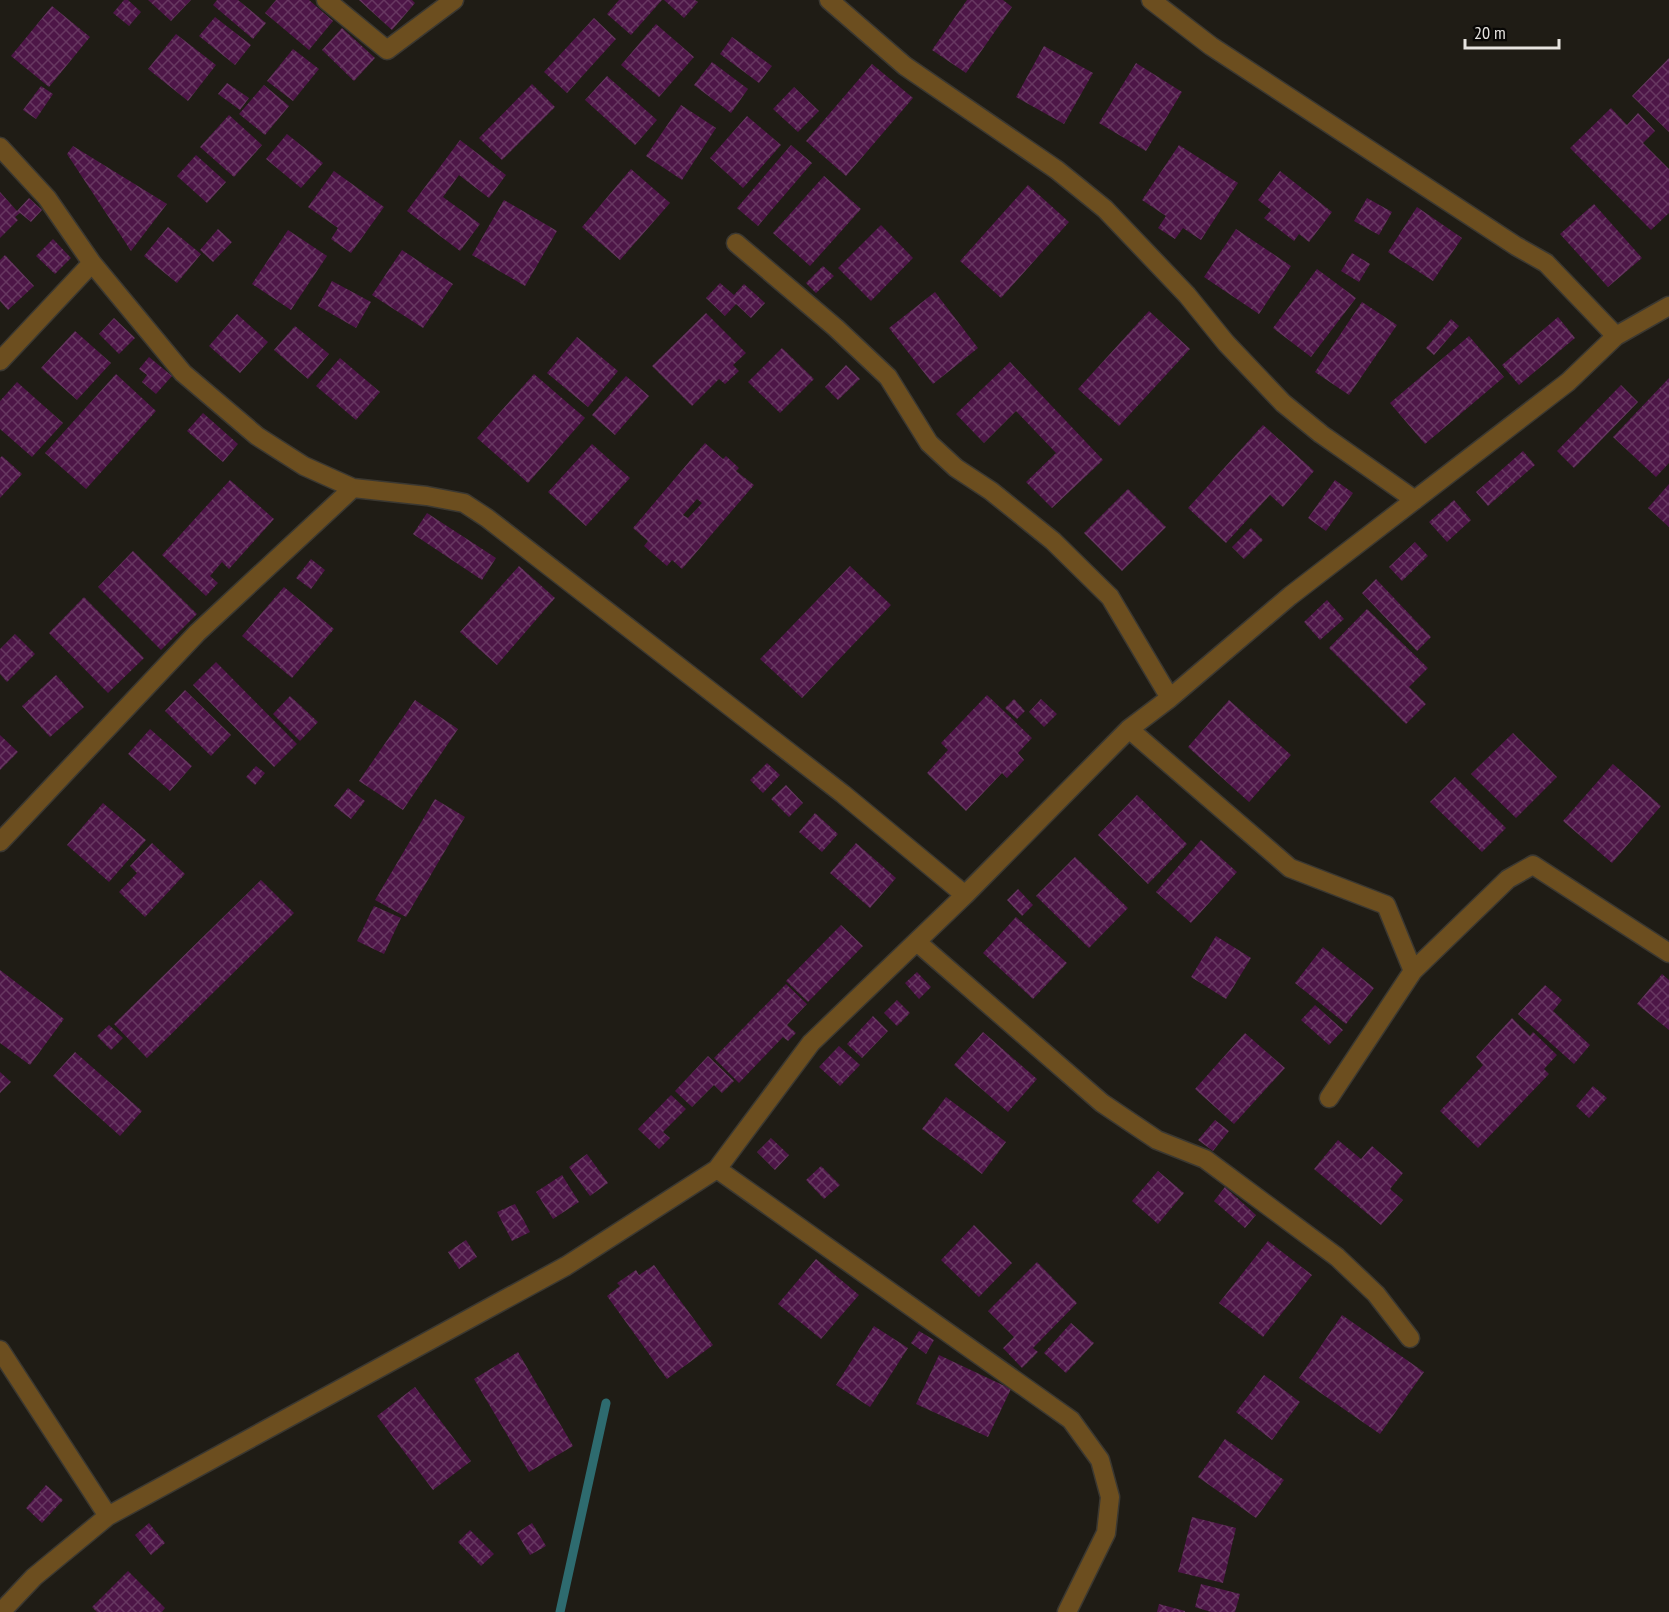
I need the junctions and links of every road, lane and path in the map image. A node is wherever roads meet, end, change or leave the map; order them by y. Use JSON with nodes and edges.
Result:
{"nodes":[{"id":1,"x":326,"y":0,"type":"edge"},
{"id":2,"x":454,"y":0,"type":"edge"},
{"id":3,"x":829,"y":0,"type":"edge"},
{"id":4,"x":1151,"y":0,"type":"edge"},
{"id":5,"x":0,"y":147,"type":"edge"},
{"id":6,"x":736,"y":243,"type":"dead end"},
{"id":7,"x":92,"y":262,"type":"junction"},
{"id":8,"x":1669,"y":306,"type":"edge"},
{"id":9,"x":1616,"y":336,"type":"junction"},
{"id":10,"x":0,"y":361,"type":"edge"},
{"id":11,"x":352,"y":488,"type":"junction"},
{"id":12,"x":1415,"y":500,"type":"junction"},
{"id":13,"x":1170,"y":698,"type":"junction"},
{"id":14,"x":1129,"y":729,"type":"junction"},
{"id":15,"x":0,"y":842,"type":"edge"},
{"id":16,"x":965,"y":895,"type":"junction"},
{"id":17,"x":917,"y":942,"type":"junction"},
{"id":18,"x":1669,"y":953,"type":"edge"},
{"id":19,"x":1413,"y":971,"type":"junction"},
{"id":20,"x":1329,"y":1098,"type":"dead end"},
{"id":21,"x":717,"y":1169,"type":"junction"},
{"id":22,"x":1410,"y":1338,"type":"dead end"},
{"id":23,"x":0,"y":1350,"type":"edge"},
{"id":24,"x":108,"y":1516,"type":"junction"},
{"id":25,"x":2,"y":1612,"type":"edge"},
{"id":26,"x":1067,"y":1612,"type":"edge"}],
"edges":[{"from":1,"to":2,"type":"street"},
{"from":3,"to":12,"type":"street"},
{"from":4,"to":9,"type":"street"},
{"from":5,"to":7,"type":"street"},
{"from":6,"to":13,"type":"street"},
{"from":7,"to":10,"type":"street"},
{"from":7,"to":11,"type":"street"},
{"from":8,"to":9,"type":"street"},
{"from":9,"to":12,"type":"street"},
{"from":11,"to":15,"type":"street"},
{"from":11,"to":16,"type":"street"},
{"from":12,"to":13,"type":"street"},
{"from":13,"to":14,"type":"street"},
{"from":14,"to":16,"type":"street"},
{"from":14,"to":19,"type":"street"},
{"from":16,"to":17,"type":"street"},
{"from":17,"to":21,"type":"street"},
{"from":17,"to":22,"type":"street"},
{"from":18,"to":19,"type":"street"},
{"from":19,"to":20,"type":"street"},
{"from":21,"to":24,"type":"street"},
{"from":21,"to":26,"type":"street"},
{"from":23,"to":24,"type":"street"},
{"from":24,"to":25,"type":"street"}]}
